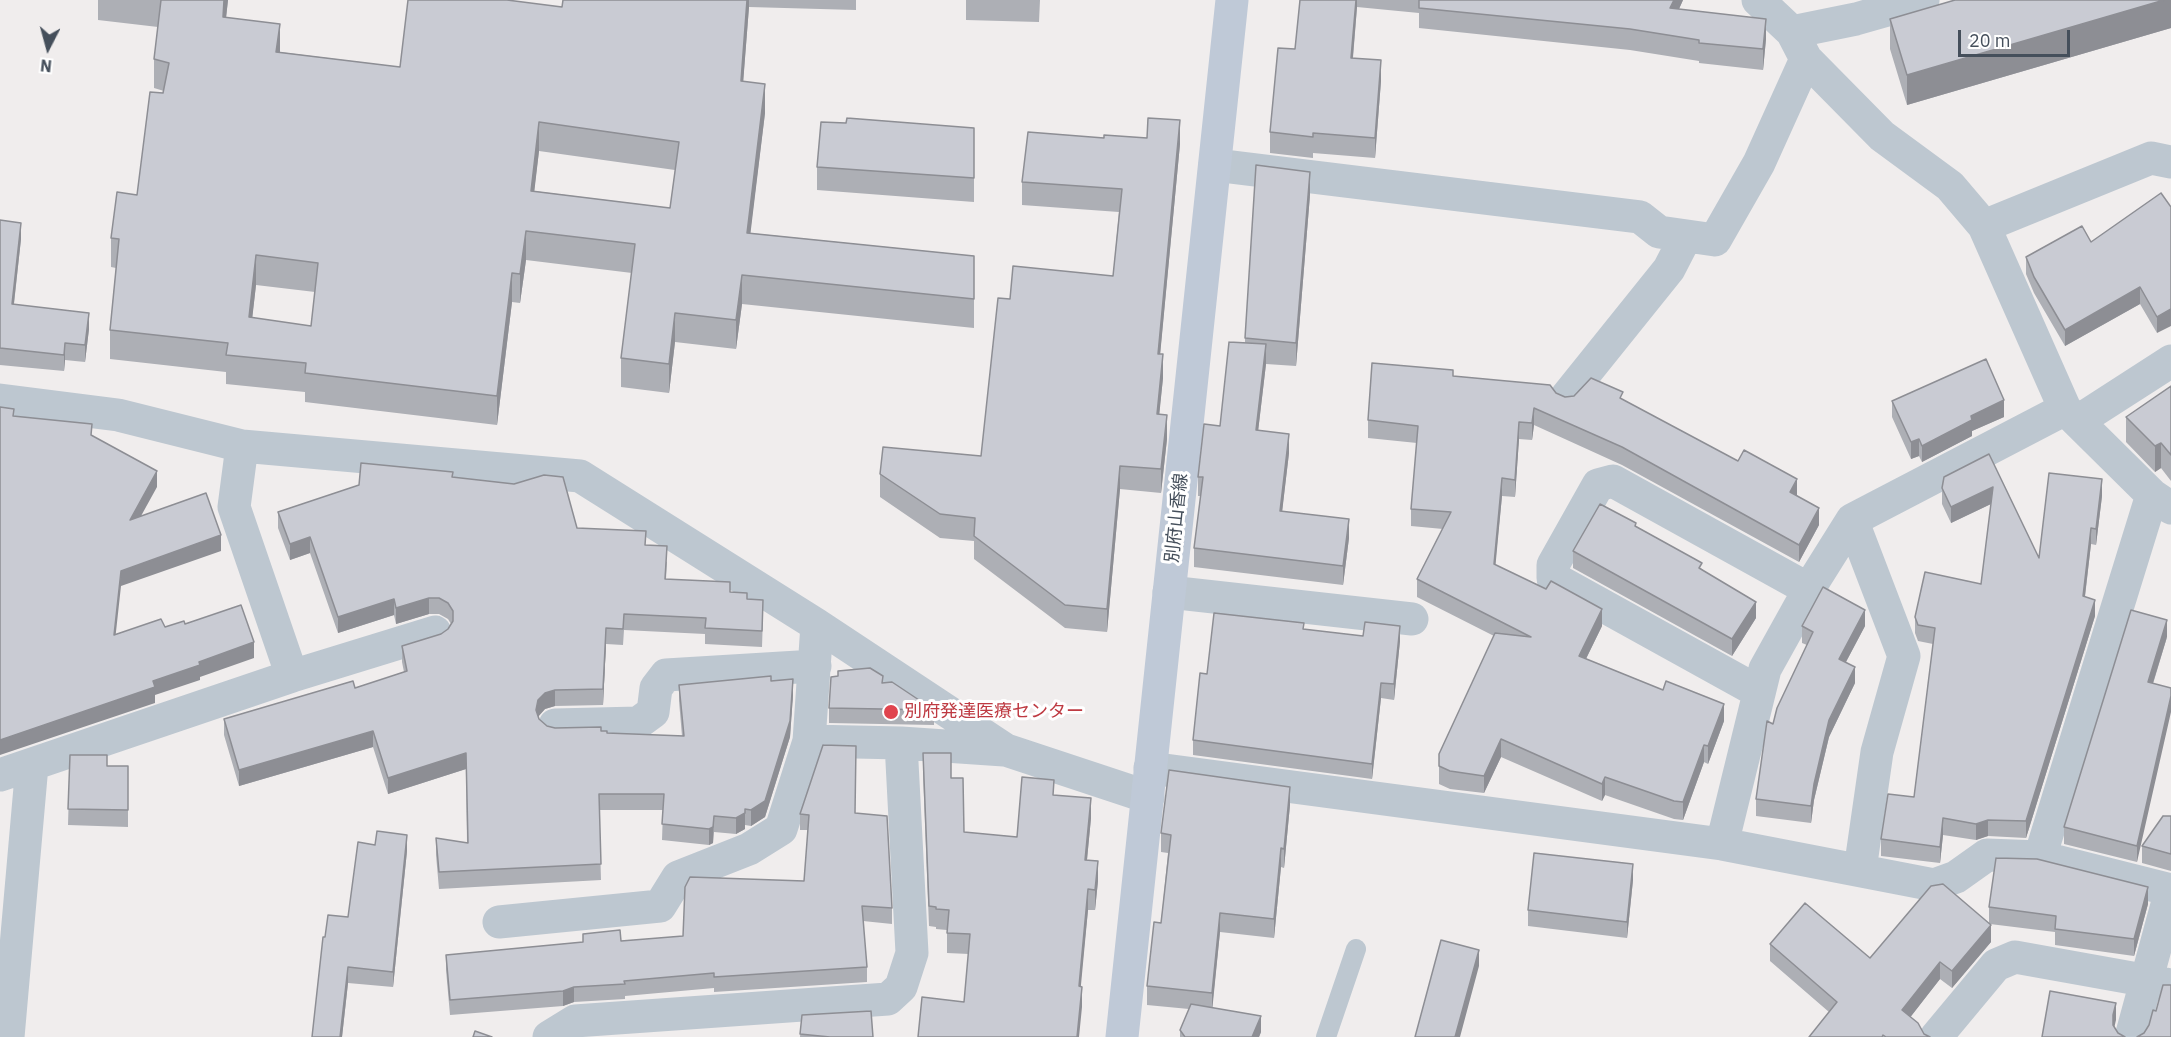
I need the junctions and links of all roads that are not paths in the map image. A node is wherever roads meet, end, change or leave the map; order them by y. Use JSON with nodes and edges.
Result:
{"nodes":[{"id":1,"x":1232,"y":0,"type":"edge"},
{"id":2,"x":1758,"y":0,"type":"edge"},
{"id":3,"x":1923,"y":0,"type":"edge"},
{"id":4,"x":1799,"y":46,"type":"junction"},
{"id":5,"x":2171,"y":162,"type":"edge"},
{"id":6,"x":1215,"y":165,"type":"junction"},
{"id":7,"x":1984,"y":226,"type":"junction"},
{"id":8,"x":1686,"y":236,"type":"junction"},
{"id":9,"x":2171,"y":361,"type":"edge"},
{"id":10,"x":1567,"y":396,"type":"edge"},
{"id":11,"x":0,"y":400,"type":"edge"},
{"id":12,"x":2071,"y":415,"type":"junction"},
{"id":13,"x":242,"y":446,"type":"junction"},
{"id":14,"x":2162,"y":501,"type":"edge"},
{"id":15,"x":1852,"y":520,"type":"junction"},
{"id":16,"x":1810,"y":590,"type":"junction"},
{"id":17,"x":1169,"y":592,"type":"junction"},
{"id":18,"x":1412,"y":619,"type":"dead end"},
{"id":19,"x":817,"y":625,"type":"junction"},
{"id":20,"x":435,"y":632,"type":"dead end"},
{"id":21,"x":814,"y":666,"type":"junction"},
{"id":22,"x":292,"y":676,"type":"junction"},
{"id":23,"x":1759,"y":692,"type":"junction"},
{"id":24,"x":555,"y":725,"type":"edge"},
{"id":25,"x":809,"y":741,"type":"junction"},
{"id":26,"x":901,"y":742,"type":"junction"},
{"id":27,"x":1006,"y":750,"type":"junction"},
{"id":28,"x":32,"y":765,"type":"junction"},
{"id":29,"x":0,"y":775,"type":"edge"},
{"id":30,"x":1149,"y":782,"type":"junction"},
{"id":31,"x":1722,"y":844,"type":"junction"},
{"id":32,"x":2040,"y":857,"type":"junction"},
{"id":33,"x":1860,"y":870,"type":"junction"},
{"id":34,"x":2171,"y":890,"type":"edge"},
{"id":35,"x":499,"y":922,"type":"dead end"},
{"id":36,"x":1356,"y":949,"type":"dead end"},
{"id":37,"x":2159,"y":982,"type":"edge"},
{"id":38,"x":1124,"y":1036,"type":"edge"},
{"id":39,"x":8,"y":1037,"type":"edge"},
{"id":40,"x":549,"y":1037,"type":"edge"},
{"id":41,"x":1326,"y":1037,"type":"edge"},
{"id":42,"x":1936,"y":1037,"type":"edge"},
{"id":43,"x":2131,"y":1037,"type":"edge"}],
"edges":[{"from":1,"to":6,"type":"main road","name":"別府山香線"},
{"from":2,"to":4,"type":"street"},
{"from":3,"to":4,"type":"street"},
{"from":4,"to":7,"type":"street"},
{"from":4,"to":8,"type":"street"},
{"from":5,"to":7,"type":"street"},
{"from":6,"to":8,"type":"street"},
{"from":6,"to":17,"type":"main road","name":"別府山香線"},
{"from":7,"to":12,"type":"street"},
{"from":8,"to":10,"type":"street"},
{"from":9,"to":12,"type":"street"},
{"from":11,"to":13,"type":"street"},
{"from":12,"to":14,"type":"street"},
{"from":12,"to":15,"type":"street"},
{"from":13,"to":19,"type":"street"},
{"from":13,"to":22,"type":"street"},
{"from":14,"to":32,"type":"street"},
{"from":15,"to":16,"type":"street"},
{"from":15,"to":33,"type":"street"},
{"from":16,"to":23,"type":"street"},
{"from":16,"to":23,"type":"street"},
{"from":17,"to":18,"type":"street"},
{"from":17,"to":30,"type":"main road","name":"別府山香線"},
{"from":19,"to":21,"type":"street"},
{"from":19,"to":27,"type":"street"},
{"from":20,"to":22,"type":"street"},
{"from":21,"to":24,"type":"street"},
{"from":21,"to":25,"type":"street"},
{"from":22,"to":28,"type":"street"},
{"from":23,"to":31,"type":"street"},
{"from":25,"to":26,"type":"street"},
{"from":25,"to":35,"type":"street"},
{"from":26,"to":27,"type":"street"},
{"from":26,"to":40,"type":"street"},
{"from":27,"to":30,"type":"street"},
{"from":28,"to":29,"type":"street"},
{"from":28,"to":39,"type":"street"},
{"from":30,"to":31,"type":"street"},
{"from":30,"to":38,"type":"main road","name":"別府山香線"},
{"from":31,"to":33,"type":"street"},
{"from":32,"to":33,"type":"street"},
{"from":32,"to":34,"type":"street"},
{"from":34,"to":37,"type":"street"},
{"from":36,"to":41,"type":"lane"},
{"from":37,"to":42,"type":"street"},
{"from":37,"to":43,"type":"street"}]}
